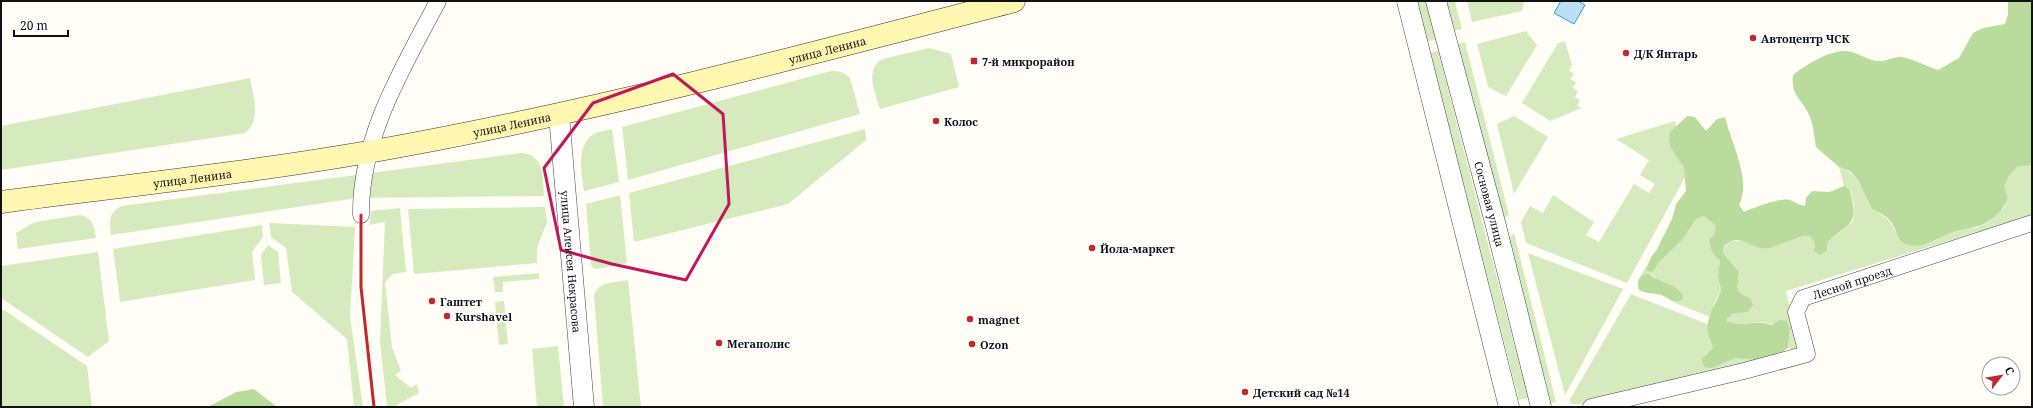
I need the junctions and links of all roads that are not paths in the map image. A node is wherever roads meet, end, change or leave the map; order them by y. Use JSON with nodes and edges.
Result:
{"nodes":[{"id":1,"x":438,"y":1,"type":"edge"},
{"id":2,"x":1014,"y":1,"type":"edge"},
{"id":3,"x":1407,"y":1,"type":"edge"},
{"id":4,"x":1436,"y":1,"type":"edge"},
{"id":5,"x":560,"y":115,"type":"junction"},
{"id":6,"x":369,"y":152,"type":"junction"},
{"id":7,"x":1,"y":202,"type":"edge"},
{"id":8,"x":361,"y":215,"type":"dead end"},
{"id":9,"x":2032,"y":223,"type":"edge"},
{"id":10,"x":584,"y":407,"type":"edge"},
{"id":11,"x":1509,"y":407,"type":"edge"},
{"id":12,"x":1541,"y":407,"type":"edge"},
{"id":13,"x":1591,"y":407,"type":"edge"}],
"edges":[{"from":1,"to":6,"type":"street"},
{"from":2,"to":5,"type":"main road","name":"улица Ленина"},
{"from":3,"to":11,"type":"street"},
{"from":4,"to":12,"type":"street","name":"Сосновая улица"},
{"from":5,"to":6,"type":"main road","name":"улица Ленина"},
{"from":5,"to":10,"type":"street","name":"улица Алексея Некрасова"},
{"from":6,"to":7,"type":"main road","name":"улица Ленина"},
{"from":6,"to":8,"type":"street"},
{"from":9,"to":13,"type":"street","name":"Лесной проезд"}]}
